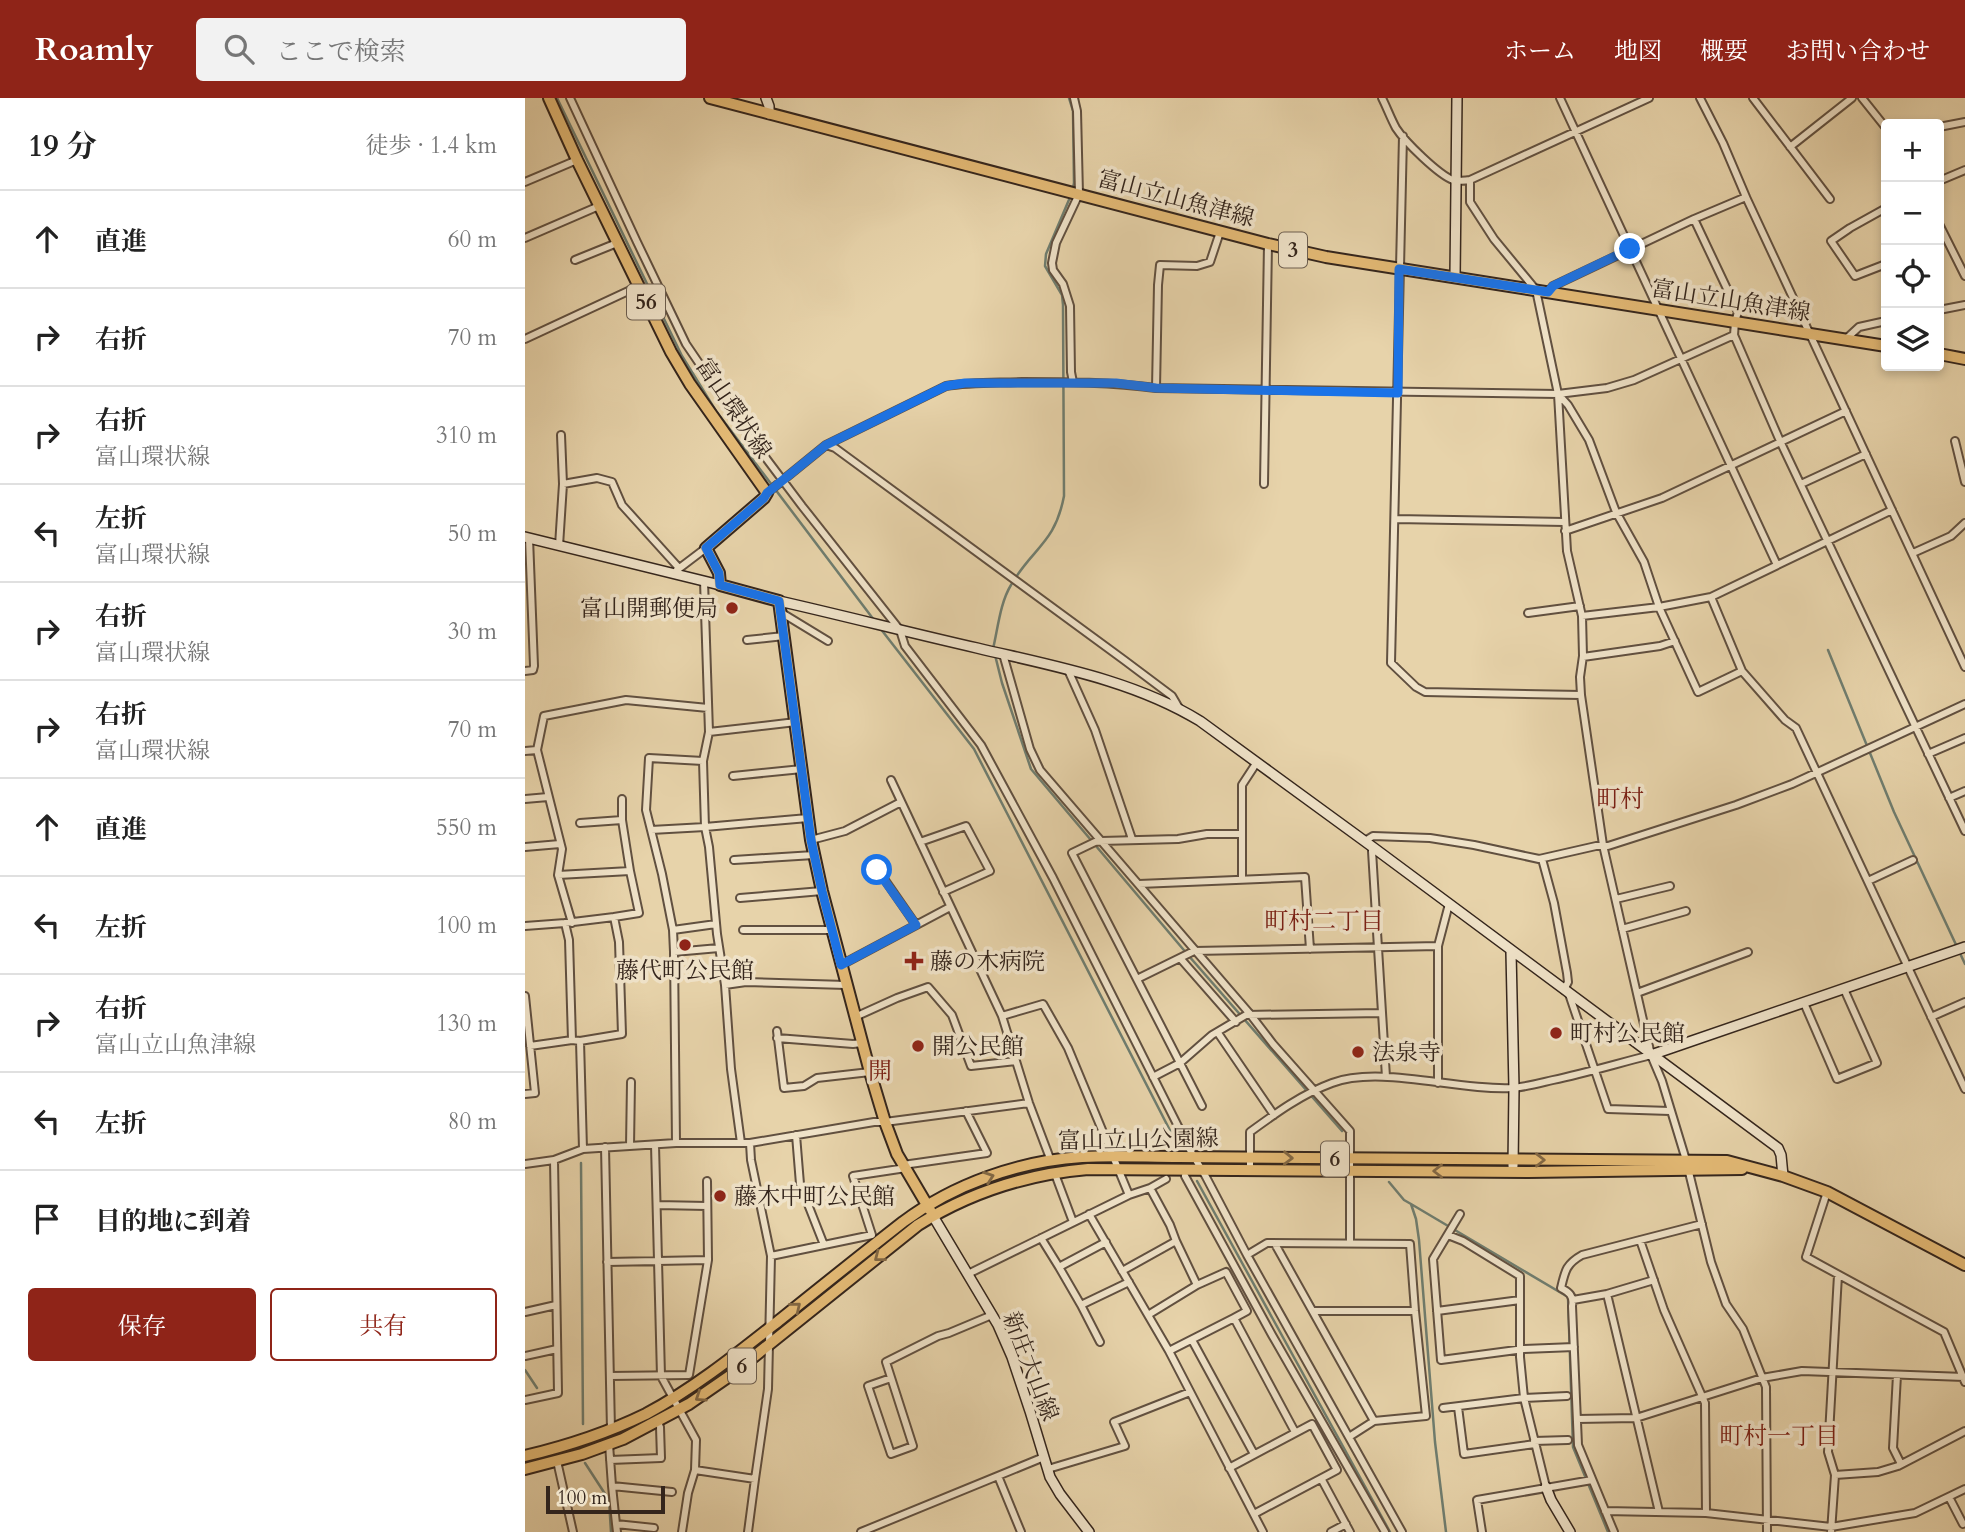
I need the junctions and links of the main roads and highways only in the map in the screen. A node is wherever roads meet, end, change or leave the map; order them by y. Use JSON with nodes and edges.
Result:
{"nodes":[{"id":1,"x":549,"y":98,"type":"edge"},
{"id":2,"x":711,"y":98,"type":"edge"},
{"id":3,"x":1881,"y":344,"type":"edge"},
{"id":4,"x":1944,"y":355,"type":"edge"},
{"id":5,"x":1965,"y":359,"type":"edge"},
{"id":6,"x":1250,"y":1164,"type":"junction"},
{"id":7,"x":930,"y":1211,"type":"junction"},
{"id":8,"x":1965,"y":1265,"type":"edge"},
{"id":9,"x":525,"y":1456,"type":"edge"},
{"id":10,"x":525,"y":1469,"type":"edge"}],
"edges":[{"from":1,"to":7,"type":"main road","name":"富山環状線","number":"56"},
{"from":2,"to":3,"type":"main road","name":"富山立山魚津線","number":"3"},
{"from":4,"to":5,"type":"main road"},
{"from":6,"to":7,"type":"main road","name":"富山立山公園線","number":"6"},
{"from":7,"to":6,"type":"main road","name":"富山立山公園線","number":"6","one_way":true},
{"from":6,"to":8,"type":"main road","name":"富山立山公園線","number":"6"},
{"from":9,"to":7,"type":"main road","name":"富山立山公園線","number":"6","one_way":true},
{"from":7,"to":10,"type":"main road","name":"富山立山公園線","number":"6","one_way":true}]}
